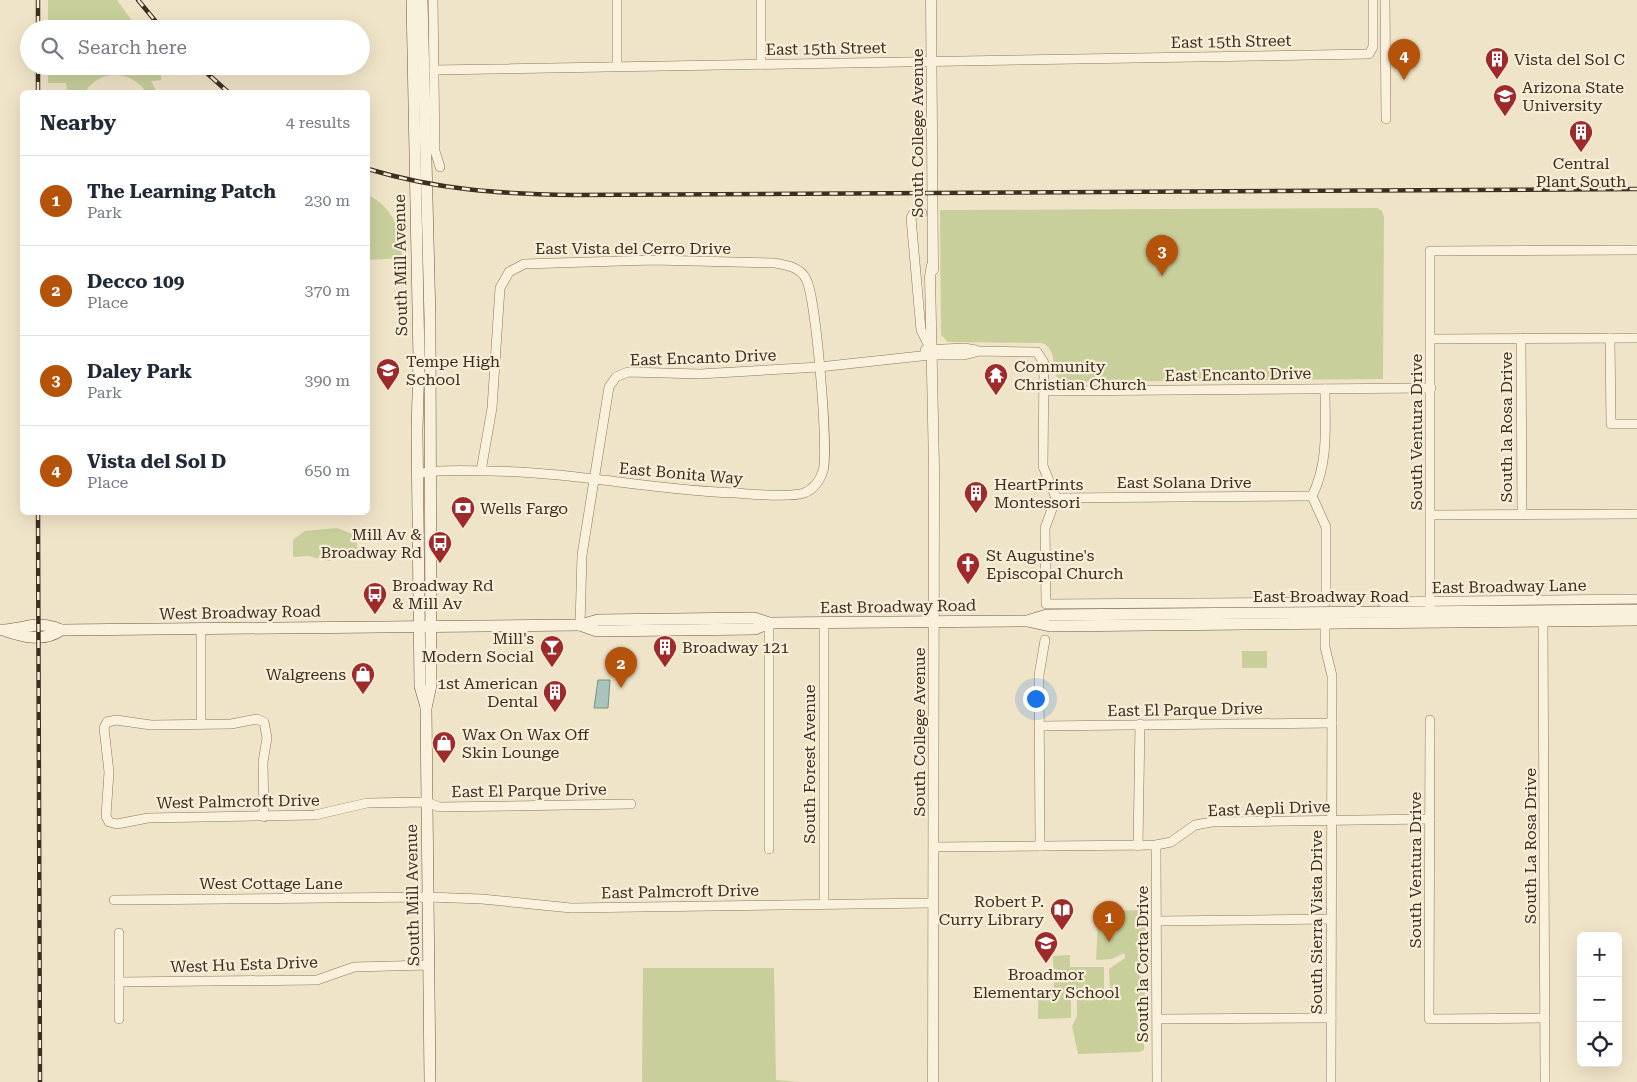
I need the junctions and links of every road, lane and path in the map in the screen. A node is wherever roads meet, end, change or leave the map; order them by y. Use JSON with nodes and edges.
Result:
{"nodes":[{"id":1,"x":412,"y":0,"type":"edge"},
{"id":2,"x":422,"y":0,"type":"edge"},
{"id":3,"x":432,"y":0,"type":"edge"},
{"id":4,"x":617,"y":0,"type":"edge"},
{"id":5,"x":761,"y":0,"type":"edge"},
{"id":6,"x":932,"y":0,"type":"edge"},
{"id":7,"x":1373,"y":0,"type":"edge"},
{"id":8,"x":1385,"y":0,"type":"edge"},
{"id":9,"x":932,"y":62,"type":"junction"},
{"id":10,"x":761,"y":64,"type":"junction"},
{"id":11,"x":617,"y":66,"type":"junction"},
{"id":12,"x":434,"y":70,"type":"junction"},
{"id":13,"x":1386,"y":119,"type":"dead end"},
{"id":14,"x":440,"y":167,"type":"dead end"},
{"id":15,"x":922,"y":213,"type":"dead end"},
{"id":16,"x":1637,"y":250,"type":"edge"},
{"id":17,"x":1521,"y":338,"type":"junction"},
{"id":18,"x":1610,"y":338,"type":"junction"},
{"id":19,"x":1637,"y":338,"type":"edge"},
{"id":20,"x":1431,"y":339,"type":"junction"},
{"id":21,"x":933,"y":351,"type":"junction"},
{"id":22,"x":819,"y":367,"type":"junction"},
{"id":23,"x":1325,"y":388,"type":"junction"},
{"id":24,"x":1431,"y":388,"type":"junction"},
{"id":25,"x":1045,"y":391,"type":"junction"},
{"id":26,"x":1637,"y":424,"type":"edge"},
{"id":27,"x":481,"y":471,"type":"junction"},
{"id":28,"x":426,"y":472,"type":"junction"},
{"id":29,"x":595,"y":479,"type":"junction"},
{"id":30,"x":1312,"y":496,"type":"junction"},
{"id":31,"x":1056,"y":498,"type":"junction"},
{"id":32,"x":1637,"y":514,"type":"edge"},
{"id":33,"x":1431,"y":515,"type":"junction"},
{"id":34,"x":1522,"y":515,"type":"junction"},
{"id":35,"x":1637,"y":599,"type":"edge"},
{"id":36,"x":1382,"y":602,"type":"dead end"},
{"id":37,"x":1430,"y":607,"type":"junction"},
{"id":38,"x":1637,"y":610,"type":"edge"},
{"id":39,"x":1325,"y":613,"type":"junction"},
{"id":40,"x":1544,"y":616,"type":"junction"},
{"id":41,"x":1637,"y":620,"type":"edge"},
{"id":42,"x":934,"y":622,"type":"junction"},
{"id":43,"x":769,"y":623,"type":"junction"},
{"id":44,"x":824,"y":623,"type":"junction"},
{"id":45,"x":580,"y":625,"type":"junction"},
{"id":46,"x":425,"y":627,"type":"junction"},
{"id":47,"x":201,"y":628,"type":"junction"},
{"id":48,"x":2,"y":630,"type":"edge"},
{"id":49,"x":1045,"y":640,"type":"dead end"},
{"id":50,"x":1430,"y":720,"type":"dead end"},
{"id":51,"x":1332,"y":723,"type":"junction"},
{"id":52,"x":201,"y":724,"type":"junction"},
{"id":53,"x":1140,"y":724,"type":"junction"},
{"id":54,"x":1039,"y":726,"type":"junction"},
{"id":55,"x":427,"y":802,"type":"junction"},
{"id":56,"x":631,"y":804,"type":"dead end"},
{"id":57,"x":264,"y":817,"type":"junction"},
{"id":58,"x":1430,"y":819,"type":"junction"},
{"id":59,"x":1331,"y":821,"type":"junction"},
{"id":60,"x":1156,"y":845,"type":"junction"},
{"id":61,"x":1040,"y":846,"type":"junction"},
{"id":62,"x":1138,"y":846,"type":"junction"},
{"id":63,"x":934,"y":847,"type":"junction"},
{"id":64,"x":769,"y":849,"type":"dead end"},
{"id":65,"x":428,"y":897,"type":"junction"},
{"id":66,"x":114,"y":900,"type":"dead end"},
{"id":67,"x":934,"y":903,"type":"junction"},
{"id":68,"x":824,"y":904,"type":"junction"},
{"id":69,"x":1331,"y":920,"type":"junction"},
{"id":70,"x":1158,"y":921,"type":"junction"},
{"id":71,"x":119,"y":933,"type":"dead end"},
{"id":72,"x":429,"y":965,"type":"junction"},
{"id":73,"x":119,"y":982,"type":"junction"},
{"id":74,"x":1331,"y":1018,"type":"junction"},
{"id":75,"x":1545,"y":1018,"type":"junction"},
{"id":76,"x":119,"y":1019,"type":"dead end"},
{"id":77,"x":1158,"y":1020,"type":"junction"},
{"id":78,"x":430,"y":1082,"type":"edge"},
{"id":79,"x":934,"y":1082,"type":"edge"},
{"id":80,"x":1157,"y":1082,"type":"edge"},
{"id":81,"x":1331,"y":1082,"type":"edge"},
{"id":82,"x":1544,"y":1082,"type":"edge"}],
"edges":[{"from":1,"to":46,"type":"main road","name":"South Mill Avenue"},
{"from":2,"to":28,"type":"main road","name":"South Mill Avenue"},
{"from":3,"to":12,"type":"street"},
{"from":4,"to":11,"type":"street"},
{"from":5,"to":10,"type":"street"},
{"from":6,"to":9,"type":"street","name":"South College Avenue"},
{"from":7,"to":9,"type":"street","name":"East 15th Street"},
{"from":8,"to":13,"type":"street"},
{"from":9,"to":10,"type":"street","name":"East 15th Street"},
{"from":9,"to":21,"type":"street","name":"South College Avenue"},
{"from":10,"to":11,"type":"street","name":"East 15th Street"},
{"from":11,"to":12,"type":"street","name":"East 15th Street"},
{"from":12,"to":14,"type":"street"},
{"from":15,"to":21,"type":"street"},
{"from":16,"to":20,"type":"street","name":"South Ventura Drive"},
{"from":17,"to":18,"type":"street"},
{"from":17,"to":20,"type":"street"},
{"from":17,"to":34,"type":"street","name":"South la Rosa Drive"},
{"from":18,"to":19,"type":"street"},
{"from":18,"to":26,"type":"street"},
{"from":20,"to":24,"type":"street","name":"South Ventura Drive"},
{"from":21,"to":22,"type":"street","name":"East Encanto Drive"},
{"from":21,"to":25,"type":"street","name":"East Encanto Drive"},
{"from":21,"to":42,"type":"street","name":"South College Avenue"},
{"from":22,"to":27,"type":"street","name":"East Vista del Cerro Drive"},
{"from":22,"to":29,"type":"street","name":"East Encanto Drive"},
{"from":22,"to":29,"type":"street","name":"East Bonita Way"},
{"from":23,"to":24,"type":"street","name":"East Encanto Drive"},
{"from":23,"to":25,"type":"street","name":"East Encanto Drive"},
{"from":23,"to":30,"type":"street"},
{"from":24,"to":33,"type":"street","name":"South Ventura Drive"},
{"from":25,"to":31,"type":"street"},
{"from":27,"to":28,"type":"street","name":"East Bonita Way"},
{"from":27,"to":29,"type":"street","name":"East Bonita Way"},
{"from":28,"to":46,"type":"main road","name":"South Mill Avenue"},
{"from":29,"to":45,"type":"street"},
{"from":30,"to":31,"type":"street","name":"East Solana Drive"},
{"from":30,"to":39,"type":"street","name":"South Sierra Vista Drive"},
{"from":31,"to":39,"type":"street"},
{"from":32,"to":34,"type":"street"},
{"from":33,"to":34,"type":"street"},
{"from":33,"to":37,"type":"street","name":"South Ventura Drive"},
{"from":35,"to":37,"type":"street","name":"East Broadway Lane"},
{"from":36,"to":37,"type":"street","name":"East Broadway Lane"},
{"from":37,"to":39,"type":"main road","name":"East Broadway Road"},
{"from":37,"to":40,"type":"main road","name":"East Broadway Road"},
{"from":38,"to":40,"type":"main road","name":"East Broadway Road"},
{"from":39,"to":40,"type":"main road","name":"East Broadway Road"},
{"from":39,"to":42,"type":"main road","name":"East Broadway Road"},
{"from":39,"to":51,"type":"street","name":"South Sierra Vista Drive"},
{"from":40,"to":41,"type":"main road","name":"East Broadway Road"},
{"from":40,"to":75,"type":"street","name":"South La Rosa Drive"},
{"from":42,"to":44,"type":"main road","name":"East Broadway Road"},
{"from":42,"to":63,"type":"street","name":"South College Avenue"},
{"from":43,"to":44,"type":"main road","name":"East Broadway Road"},
{"from":43,"to":45,"type":"main road","name":"East Broadway Road"},
{"from":43,"to":64,"type":"street"},
{"from":44,"to":68,"type":"street","name":"South Forest Avenue"},
{"from":45,"to":46,"type":"main road","name":"East Broadway Road"},
{"from":46,"to":47,"type":"main road","name":"West Broadway Road"},
{"from":46,"to":55,"type":"main road","name":"South Mill Avenue"},
{"from":47,"to":48,"type":"main road","name":"West Broadway Road"},
{"from":47,"to":52,"type":"street"},
{"from":49,"to":54,"type":"street"},
{"from":50,"to":58,"type":"street","name":"South Ventura Drive"},
{"from":51,"to":53,"type":"street","name":"East El Parque Drive"},
{"from":51,"to":59,"type":"street","name":"South Sierra Vista Drive"},
{"from":52,"to":57,"type":"street"},
{"from":52,"to":57,"type":"street","name":"West Palmcroft Drive"},
{"from":53,"to":54,"type":"street","name":"East El Parque Drive"},
{"from":53,"to":62,"type":"street"},
{"from":54,"to":61,"type":"street"},
{"from":55,"to":56,"type":"street","name":"East El Parque Drive"},
{"from":55,"to":57,"type":"street","name":"West Palmcroft Drive"},
{"from":55,"to":65,"type":"main road","name":"South Mill Avenue"},
{"from":58,"to":59,"type":"street","name":"East Aepli Drive"},
{"from":58,"to":75,"type":"street","name":"South Ventura Drive"},
{"from":59,"to":60,"type":"street","name":"East Aepli Drive"},
{"from":59,"to":69,"type":"street","name":"South Sierra Vista Drive"},
{"from":60,"to":62,"type":"street","name":"East Aepli Drive"},
{"from":60,"to":70,"type":"street","name":"South la Corta Drive"},
{"from":61,"to":62,"type":"street","name":"East Aepli Drive"},
{"from":61,"to":63,"type":"street","name":"East Aepli Drive"},
{"from":63,"to":67,"type":"street","name":"South College Avenue"},
{"from":65,"to":66,"type":"street","name":"West Cottage Lane"},
{"from":65,"to":68,"type":"street","name":"East Palmcroft Drive"},
{"from":65,"to":72,"type":"main road","name":"South Mill Avenue"},
{"from":67,"to":68,"type":"street","name":"East Palmcroft Drive"},
{"from":67,"to":79,"type":"street","name":"South College Avenue"},
{"from":69,"to":70,"type":"street"},
{"from":69,"to":74,"type":"street","name":"South Sierra Vista Drive"},
{"from":70,"to":77,"type":"street","name":"South la Corta Drive"},
{"from":71,"to":73,"type":"street"},
{"from":72,"to":73,"type":"street","name":"West Hu Esta Drive"},
{"from":72,"to":78,"type":"main road","name":"South Mill Avenue"},
{"from":73,"to":76,"type":"street"},
{"from":74,"to":77,"type":"street"},
{"from":74,"to":81,"type":"street","name":"South Sierra Vista Drive"},
{"from":75,"to":82,"type":"street","name":"South La Rosa Drive"},
{"from":77,"to":80,"type":"street","name":"South la Corta Drive"}]}
